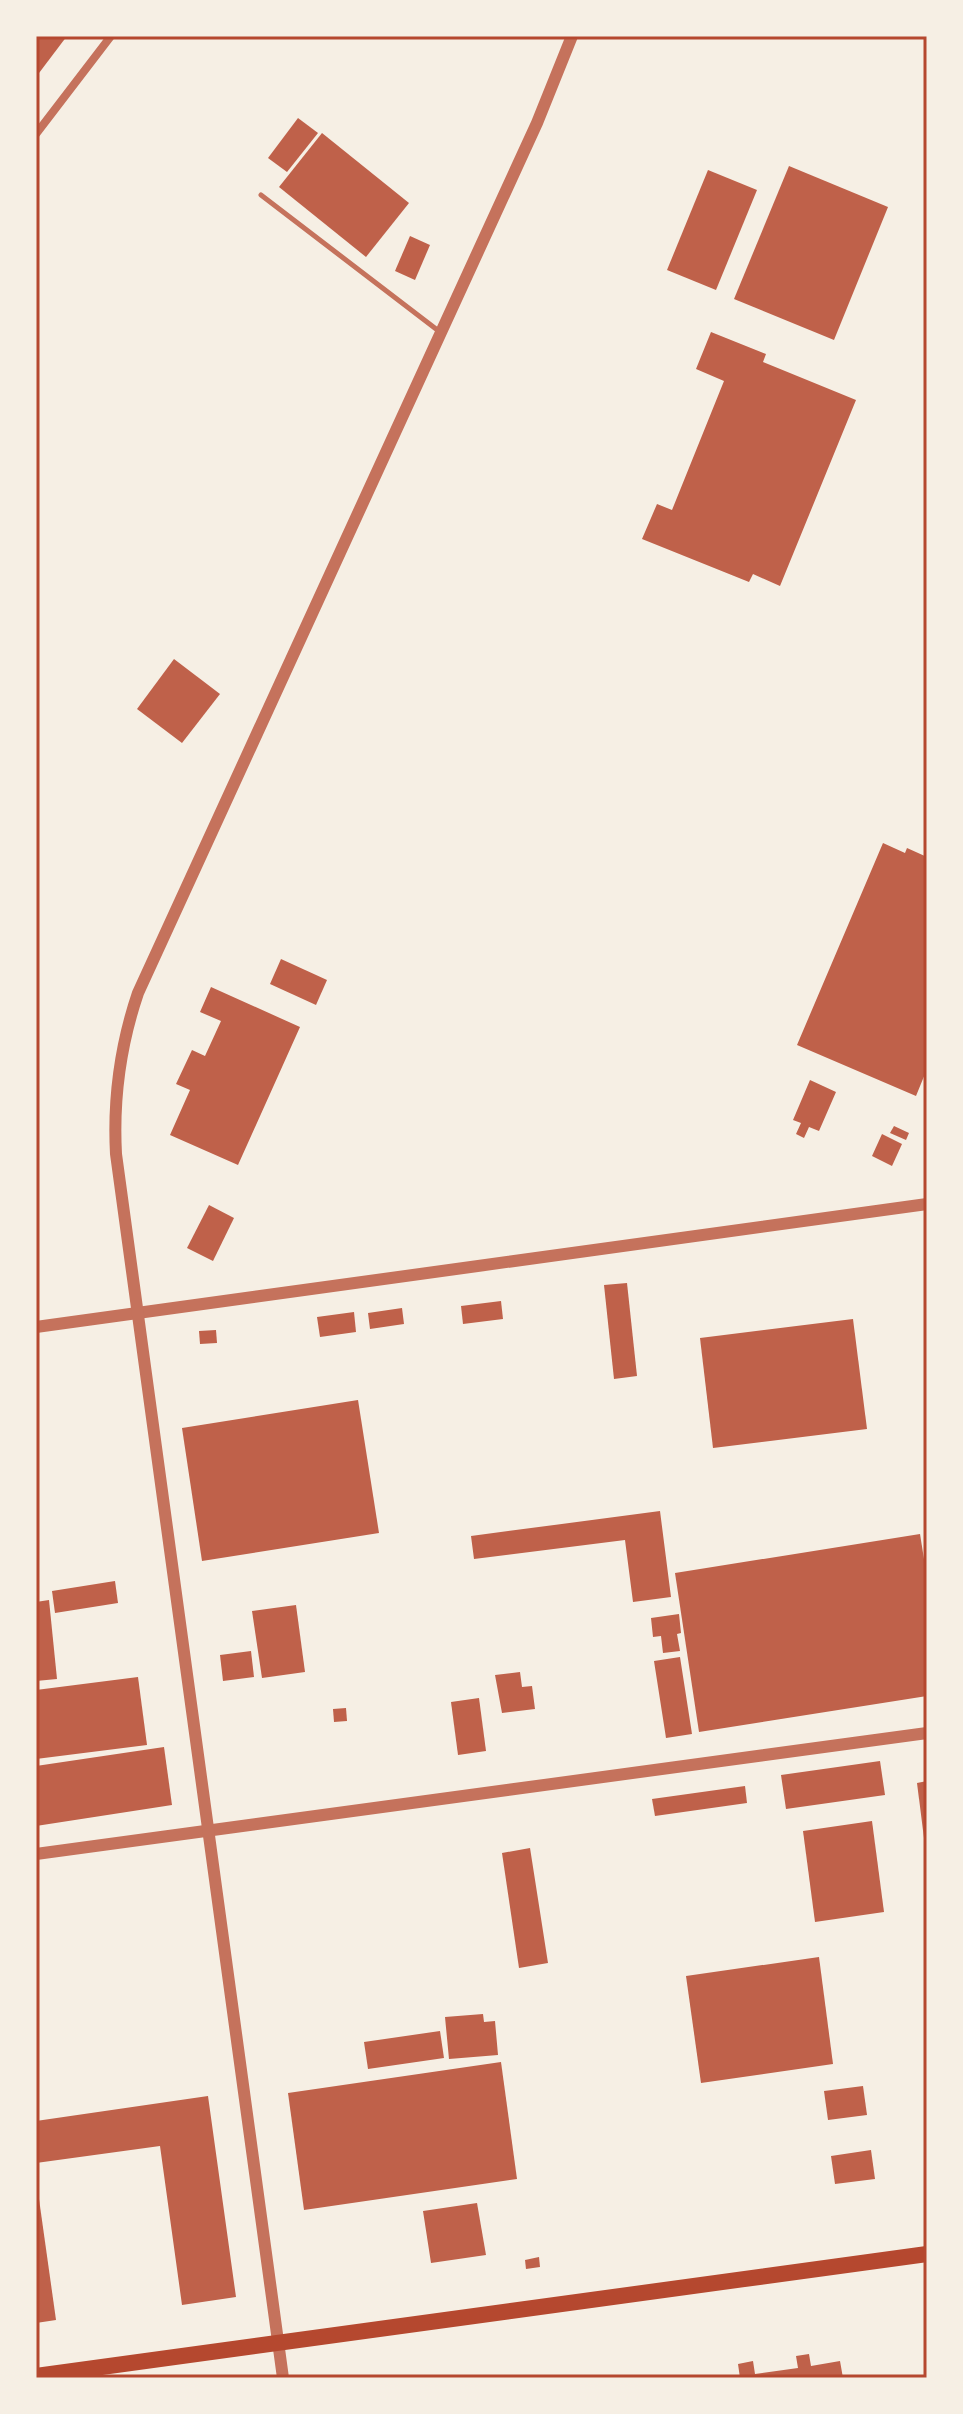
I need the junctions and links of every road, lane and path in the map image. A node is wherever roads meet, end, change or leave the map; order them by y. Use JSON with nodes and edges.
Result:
{"nodes":[{"id":1,"x":111,"y":36,"type":"edge"},
{"id":2,"x":572,"y":36,"type":"edge"},
{"id":3,"x":36,"y":134,"type":"edge"},
{"id":4,"x":261,"y":195,"type":"dead end"},
{"id":5,"x":441,"y":332,"type":"junction"},
{"id":6,"x":927,"y":1204,"type":"edge"},
{"id":7,"x":137,"y":1313,"type":"junction"},
{"id":8,"x":36,"y":1327,"type":"edge"},
{"id":9,"x":927,"y":1733,"type":"edge"},
{"id":10,"x":208,"y":1831,"type":"junction"},
{"id":11,"x":36,"y":1854,"type":"edge"},
{"id":12,"x":927,"y":2254,"type":"edge"},
{"id":13,"x":279,"y":2343,"type":"junction"},
{"id":14,"x":36,"y":2376,"type":"edge"},
{"id":15,"x":283,"y":2378,"type":"edge"}],
"edges":[{"from":1,"to":3,"type":"street"},
{"from":2,"to":5,"type":"street"},
{"from":4,"to":5,"type":"lane"},
{"from":5,"to":7,"type":"street"},
{"from":6,"to":7,"type":"street"},
{"from":7,"to":8,"type":"street"},
{"from":7,"to":10,"type":"street"},
{"from":9,"to":10,"type":"street"},
{"from":10,"to":11,"type":"street"},
{"from":10,"to":13,"type":"street"},
{"from":12,"to":13,"type":"main road"},
{"from":13,"to":14,"type":"main road"},
{"from":13,"to":15,"type":"street"}]}
